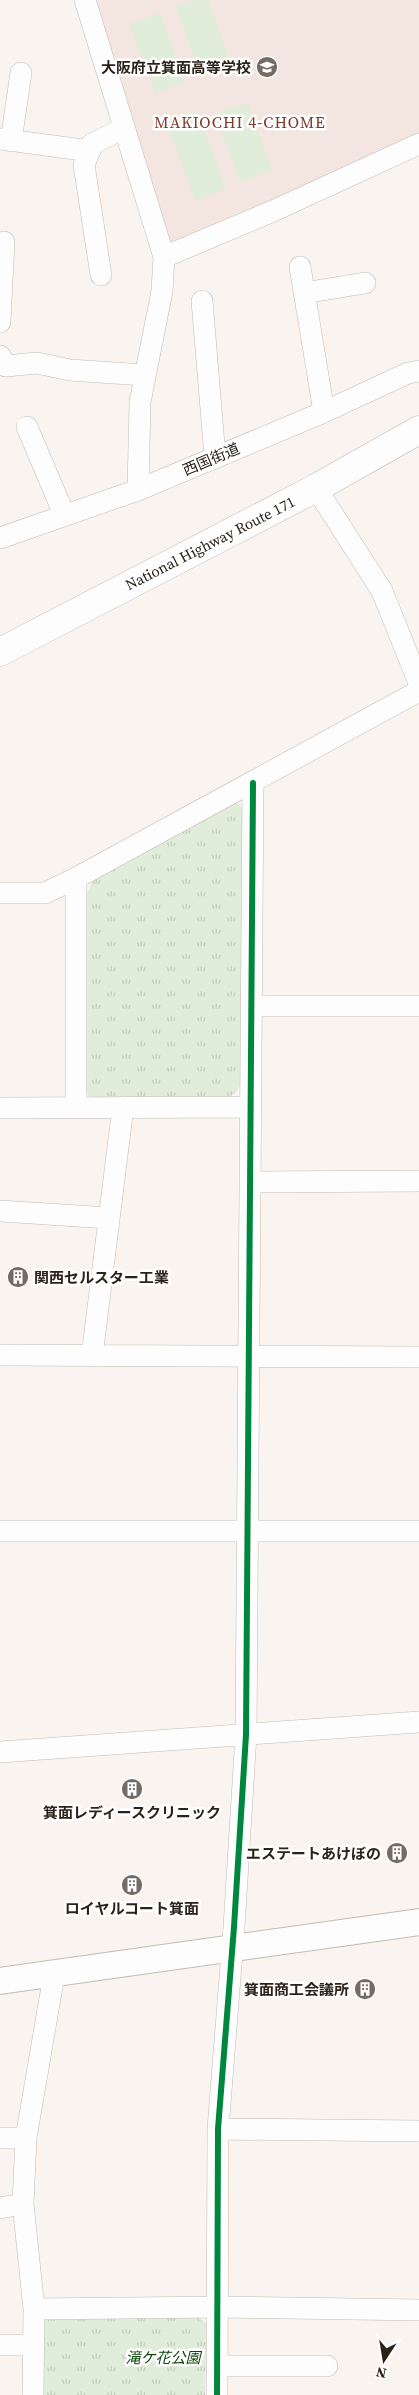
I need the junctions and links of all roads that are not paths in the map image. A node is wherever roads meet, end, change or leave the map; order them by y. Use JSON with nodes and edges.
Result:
{"nodes":[{"id":1,"x":85,"y":0,"type":"edge"},
{"id":2,"x":21,"y":73,"type":"dead end"},
{"id":3,"x":124,"y":128,"type":"junction"},
{"id":4,"x":5,"y":140,"type":"edge"},
{"id":5,"x":419,"y":144,"type":"edge"},
{"id":6,"x":90,"y":151,"type":"junction"},
{"id":7,"x":4,"y":242,"type":"dead end"},
{"id":8,"x":164,"y":257,"type":"junction"},
{"id":9,"x":300,"y":268,"type":"dead end"},
{"id":10,"x":101,"y":275,"type":"dead end"},
{"id":11,"x":365,"y":283,"type":"dead end"},
{"id":12,"x":304,"y":293,"type":"junction"},
{"id":13,"x":202,"y":301,"type":"dead end"},
{"id":14,"x":0,"y":322,"type":"edge"},
{"id":15,"x":0,"y":356,"type":"edge"},
{"id":16,"x":419,"y":371,"type":"edge"},
{"id":17,"x":144,"y":375,"type":"junction"},
{"id":18,"x":324,"y":412,"type":"junction"},
{"id":19,"x":27,"y":427,"type":"dead end"},
{"id":20,"x":419,"y":430,"type":"edge"},
{"id":21,"x":215,"y":457,"type":"junction"},
{"id":22,"x":316,"y":488,"type":"junction"},
{"id":23,"x":138,"y":490,"type":"junction"},
{"id":24,"x":64,"y":514,"type":"junction"},
{"id":25,"x":0,"y":538,"type":"edge"},
{"id":26,"x":0,"y":652,"type":"edge"},
{"id":27,"x":419,"y":683,"type":"edge"},
{"id":28,"x":419,"y":692,"type":"edge"},
{"id":29,"x":253,"y":783,"type":"junction"},
{"id":30,"x":76,"y":878,"type":"junction"},
{"id":31,"x":0,"y":893,"type":"edge"},
{"id":32,"x":253,"y":1006,"type":"junction"},
{"id":33,"x":419,"y":1006,"type":"edge"},
{"id":34,"x":123,"y":1107,"type":"junction"},
{"id":35,"x":251,"y":1107,"type":"junction"},
{"id":36,"x":0,"y":1108,"type":"edge"},
{"id":37,"x":76,"y":1108,"type":"junction"},
{"id":38,"x":419,"y":1181,"type":"edge"},
{"id":39,"x":250,"y":1182,"type":"junction"},
{"id":40,"x":0,"y":1211,"type":"edge"},
{"id":41,"x":109,"y":1218,"type":"junction"},
{"id":42,"x":0,"y":1355,"type":"edge"},
{"id":43,"x":92,"y":1356,"type":"junction"},
{"id":44,"x":248,"y":1356,"type":"junction"},
{"id":45,"x":419,"y":1357,"type":"edge"},
{"id":46,"x":249,"y":1530,"type":"junction"},
{"id":47,"x":0,"y":1531,"type":"edge"},
{"id":48,"x":419,"y":1531,"type":"edge"},
{"id":49,"x":419,"y":1722,"type":"edge"},
{"id":50,"x":246,"y":1735,"type":"junction"},
{"id":51,"x":0,"y":1752,"type":"edge"},
{"id":52,"x":419,"y":1922,"type":"edge"},
{"id":53,"x":232,"y":1948,"type":"junction"},
{"id":54,"x":54,"y":1975,"type":"junction"},
{"id":55,"x":0,"y":1981,"type":"edge"},
{"id":56,"x":218,"y":2129,"type":"junction"},
{"id":57,"x":419,"y":2131,"type":"edge"},
{"id":58,"x":0,"y":2138,"type":"edge"},
{"id":59,"x":26,"y":2138,"type":"junction"},
{"id":60,"x":23,"y":2204,"type":"junction"},
{"id":61,"x":0,"y":2208,"type":"edge"},
{"id":62,"x":219,"y":2306,"type":"junction"},
{"id":63,"x":34,"y":2309,"type":"junction"},
{"id":64,"x":419,"y":2310,"type":"edge"},
{"id":65,"x":0,"y":2345,"type":"edge"},
{"id":66,"x":34,"y":2345,"type":"junction"},
{"id":67,"x":217,"y":2366,"type":"junction"},
{"id":68,"x":327,"y":2366,"type":"dead end"},
{"id":69,"x":33,"y":2395,"type":"edge"},
{"id":70,"x":217,"y":2395,"type":"edge"}],
"edges":[{"from":1,"to":3,"type":"street"},
{"from":2,"to":4,"type":"street"},
{"from":3,"to":6,"type":"street"},
{"from":3,"to":8,"type":"street"},
{"from":4,"to":6,"type":"street"},
{"from":5,"to":8,"type":"street"},
{"from":6,"to":10,"type":"street"},
{"from":7,"to":14,"type":"street"},
{"from":8,"to":17,"type":"street"},
{"from":9,"to":12,"type":"street"},
{"from":11,"to":12,"type":"street"},
{"from":12,"to":18,"type":"street"},
{"from":13,"to":21,"type":"street"},
{"from":15,"to":17,"type":"street"},
{"from":16,"to":18,"type":"street","name":"西国街道"},
{"from":17,"to":23,"type":"street"},
{"from":18,"to":21,"type":"street","name":"西国街道"},
{"from":19,"to":24,"type":"street"},
{"from":20,"to":22,"type":"highway","name":"National Highway Route 171"},
{"from":21,"to":23,"type":"street","name":"西国街道"},
{"from":22,"to":26,"type":"highway","name":"National Highway Route 171"},
{"from":22,"to":27,"type":"street"},
{"from":23,"to":24,"type":"street","name":"西国街道"},
{"from":24,"to":25,"type":"street","name":"西国街道"},
{"from":28,"to":29,"type":"street"},
{"from":29,"to":30,"type":"street"},
{"from":29,"to":32,"type":"street"},
{"from":30,"to":31,"type":"street"},
{"from":30,"to":37,"type":"street"},
{"from":32,"to":33,"type":"street"},
{"from":32,"to":35,"type":"street"},
{"from":34,"to":35,"type":"street"},
{"from":34,"to":37,"type":"street"},
{"from":34,"to":41,"type":"street"},
{"from":35,"to":39,"type":"street"},
{"from":36,"to":37,"type":"street"},
{"from":38,"to":39,"type":"street"},
{"from":39,"to":44,"type":"street"},
{"from":40,"to":41,"type":"street"},
{"from":41,"to":43,"type":"street"},
{"from":42,"to":43,"type":"street"},
{"from":43,"to":44,"type":"street"},
{"from":44,"to":45,"type":"street"},
{"from":44,"to":46,"type":"street"},
{"from":46,"to":47,"type":"street"},
{"from":46,"to":48,"type":"street"},
{"from":46,"to":50,"type":"street"},
{"from":49,"to":50,"type":"street"},
{"from":50,"to":51,"type":"street"},
{"from":50,"to":53,"type":"street"},
{"from":52,"to":53,"type":"street"},
{"from":53,"to":54,"type":"street"},
{"from":53,"to":56,"type":"street"},
{"from":54,"to":55,"type":"street"},
{"from":54,"to":59,"type":"street"},
{"from":56,"to":57,"type":"street"},
{"from":56,"to":62,"type":"street"},
{"from":58,"to":59,"type":"street"},
{"from":59,"to":60,"type":"street"},
{"from":60,"to":61,"type":"street"},
{"from":60,"to":63,"type":"street"},
{"from":62,"to":63,"type":"street"},
{"from":62,"to":64,"type":"street"},
{"from":62,"to":67,"type":"street"},
{"from":63,"to":66,"type":"street"},
{"from":65,"to":66,"type":"street"},
{"from":66,"to":69,"type":"street"},
{"from":67,"to":68,"type":"street"},
{"from":67,"to":70,"type":"street"}]}
